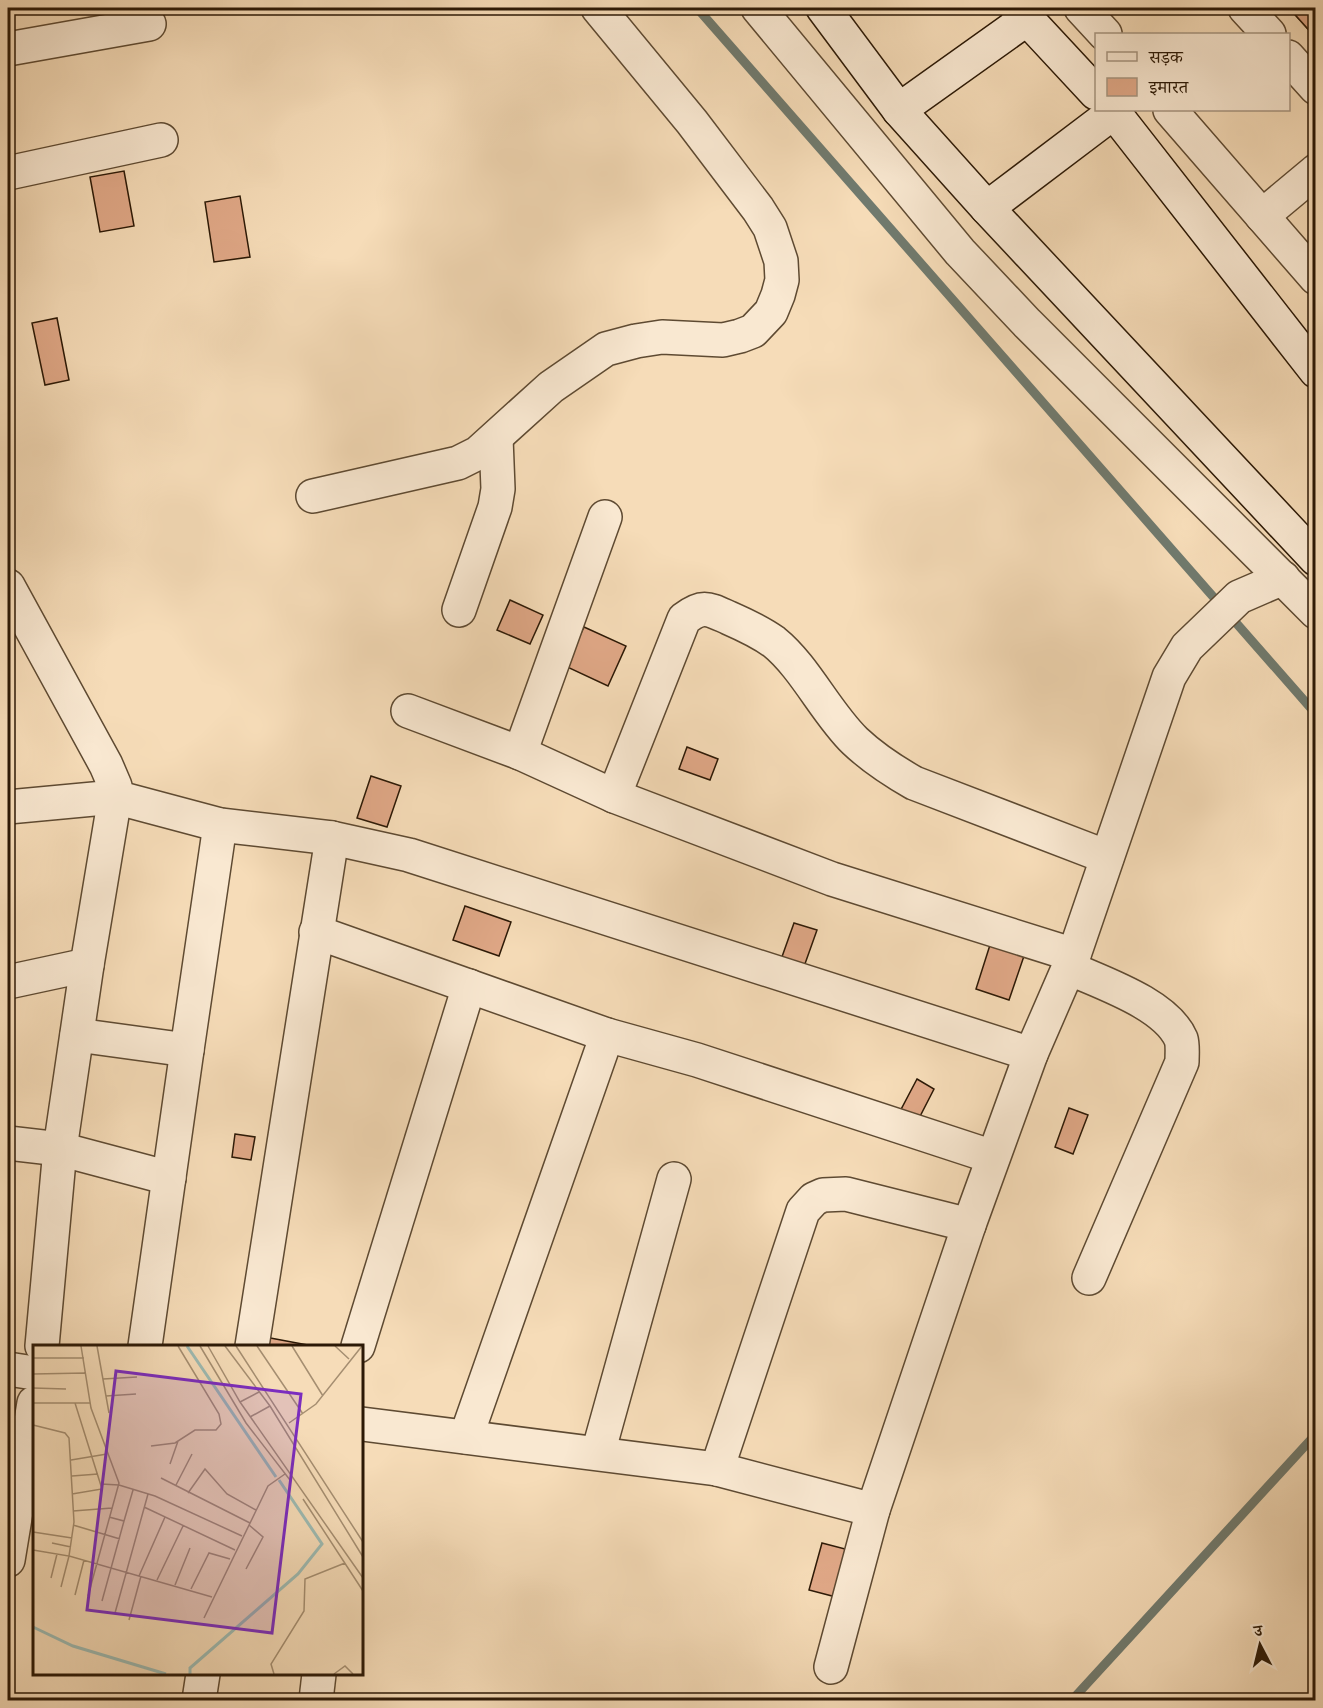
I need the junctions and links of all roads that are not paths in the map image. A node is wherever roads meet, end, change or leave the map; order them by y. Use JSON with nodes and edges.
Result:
{"nodes":[{"id":1,"x":598,"y":8,"type":"edge"},
{"id":2,"x":758,"y":8,"type":"edge"},
{"id":3,"x":824,"y":8,"type":"edge"},
{"id":4,"x":1081,"y":8,"type":"edge"},
{"id":5,"x":1245,"y":8,"type":"edge"},
{"id":6,"x":1023,"y":13,"type":"edge"},
{"id":7,"x":149,"y":24,"type":"dead end"},
{"id":8,"x":1104,"y":33,"type":"edge"},
{"id":9,"x":1268,"y":33,"type":"edge"},
{"id":10,"x":8,"y":49,"type":"edge"},
{"id":11,"x":1290,"y":59,"type":"edge"},
{"id":12,"x":1316,"y":88,"type":"edge"},
{"id":13,"x":1095,"y":91,"type":"edge"},
{"id":14,"x":899,"y":110,"type":"junction"},
{"id":15,"x":1101,"y":111,"type":"edge"},
{"id":16,"x":1113,"y":111,"type":"edge"},
{"id":17,"x":1171,"y":111,"type":"edge"},
{"id":18,"x":160,"y":140,"type":"dead end"},
{"id":19,"x":1316,"y":171,"type":"edge"},
{"id":20,"x":8,"y":172,"type":"edge"},
{"id":21,"x":987,"y":208,"type":"junction"},
{"id":22,"x":1262,"y":216,"type":"junction"},
{"id":23,"x":1316,"y":278,"type":"edge"},
{"id":24,"x":1316,"y":371,"type":"edge"},
{"id":25,"x":496,"y":438,"type":"junction"},
{"id":26,"x":313,"y":496,"type":"dead end"},
{"id":27,"x":605,"y":517,"type":"dead end"},
{"id":28,"x":1316,"y":559,"type":"edge"},
{"id":29,"x":1283,"y":578,"type":"junction"},
{"id":30,"x":8,"y":589,"type":"edge"},
{"id":31,"x":459,"y":610,"type":"dead end"},
{"id":32,"x":1316,"y":612,"type":"edge"},
{"id":33,"x":408,"y":711,"type":"dead end"},
{"id":34,"x":520,"y":753,"type":"junction"},
{"id":35,"x":614,"y":796,"type":"junction"},
{"id":36,"x":115,"y":797,"type":"junction"},
{"id":37,"x":8,"y":807,"type":"edge"},
{"id":38,"x":220,"y":825,"type":"junction"},
{"id":39,"x":332,"y":838,"type":"junction"},
{"id":40,"x":1107,"y":856,"type":"junction"},
{"id":41,"x":316,"y":932,"type":"junction"},
{"id":42,"x":1071,"y":962,"type":"junction"},
{"id":43,"x":87,"y":965,"type":"junction"},
{"id":44,"x":8,"y":982,"type":"edge"},
{"id":45,"x":469,"y":986,"type":"junction"},
{"id":46,"x":77,"y":1035,"type":"junction"},
{"id":47,"x":607,"y":1035,"type":"junction"},
{"id":48,"x":187,"y":1050,"type":"junction"},
{"id":49,"x":1031,"y":1054,"type":"junction"},
{"id":50,"x":8,"y":1143,"type":"edge"},
{"id":51,"x":60,"y":1149,"type":"junction"},
{"id":52,"x":993,"y":1157,"type":"junction"},
{"id":53,"x":169,"y":1178,"type":"junction"},
{"id":54,"x":674,"y":1179,"type":"dead end"},
{"id":55,"x":969,"y":1225,"type":"junction"},
{"id":56,"x":1089,"y":1278,"type":"dead end"},
{"id":57,"x":42,"y":1345,"type":"edge"},
{"id":58,"x":145,"y":1345,"type":"edge"},
{"id":59,"x":252,"y":1345,"type":"edge"},
{"id":60,"x":359,"y":1345,"type":"edge"},
{"id":61,"x":8,"y":1369,"type":"edge"},
{"id":62,"x":33,"y":1373,"type":"edge"},
{"id":63,"x":33,"y":1409,"type":"edge"},
{"id":64,"x":363,"y":1424,"type":"edge"},
{"id":65,"x":466,"y":1437,"type":"junction"},
{"id":66,"x":598,"y":1453,"type":"junction"},
{"id":67,"x":717,"y":1469,"type":"junction"},
{"id":68,"x":873,"y":1510,"type":"junction"},
{"id":69,"x":8,"y":1560,"type":"edge"},
{"id":70,"x":831,"y":1667,"type":"dead end"},
{"id":71,"x":203,"y":1675,"type":"edge"},
{"id":72,"x":319,"y":1675,"type":"edge"},
{"id":73,"x":199,"y":1701,"type":"edge"},
{"id":74,"x":316,"y":1701,"type":"edge"}],
"edges":[{"from":1,"to":25,"type":"street"},
{"from":2,"to":29,"type":"street"},
{"from":3,"to":14,"type":"street"},
{"from":4,"to":8,"type":"street"},
{"from":5,"to":9,"type":"street"},
{"from":6,"to":13,"type":"street"},
{"from":6,"to":14,"type":"street"},
{"from":7,"to":10,"type":"street"},
{"from":11,"to":12,"type":"street"},
{"from":14,"to":21,"type":"street"},
{"from":15,"to":21,"type":"street"},
{"from":16,"to":24,"type":"street"},
{"from":17,"to":22,"type":"street"},
{"from":18,"to":20,"type":"street"},
{"from":19,"to":22,"type":"street"},
{"from":21,"to":28,"type":"street"},
{"from":22,"to":23,"type":"street"},
{"from":25,"to":26,"type":"street"},
{"from":25,"to":31,"type":"street"},
{"from":27,"to":34,"type":"street"},
{"from":29,"to":32,"type":"street"},
{"from":29,"to":40,"type":"street"},
{"from":30,"to":36,"type":"street"},
{"from":33,"to":34,"type":"street"},
{"from":34,"to":35,"type":"street"},
{"from":35,"to":40,"type":"street"},
{"from":35,"to":42,"type":"street"},
{"from":36,"to":37,"type":"street"},
{"from":36,"to":38,"type":"street"},
{"from":36,"to":43,"type":"street"},
{"from":38,"to":39,"type":"street"},
{"from":38,"to":48,"type":"street"},
{"from":39,"to":41,"type":"street"},
{"from":39,"to":49,"type":"street"},
{"from":40,"to":42,"type":"street"},
{"from":41,"to":45,"type":"street"},
{"from":41,"to":59,"type":"street"},
{"from":42,"to":49,"type":"street"},
{"from":42,"to":56,"type":"street"},
{"from":43,"to":44,"type":"street"},
{"from":43,"to":46,"type":"street"},
{"from":45,"to":47,"type":"street"},
{"from":45,"to":60,"type":"street"},
{"from":46,"to":48,"type":"street"},
{"from":46,"to":51,"type":"street"},
{"from":47,"to":52,"type":"street"},
{"from":47,"to":65,"type":"street"},
{"from":48,"to":53,"type":"street"},
{"from":49,"to":52,"type":"street"},
{"from":50,"to":51,"type":"street"},
{"from":51,"to":53,"type":"street"},
{"from":51,"to":57,"type":"street"},
{"from":52,"to":55,"type":"street"},
{"from":53,"to":58,"type":"street"},
{"from":54,"to":66,"type":"street"},
{"from":55,"to":67,"type":"street"},
{"from":55,"to":68,"type":"street"},
{"from":61,"to":62,"type":"street"},
{"from":63,"to":69,"type":"street"},
{"from":64,"to":65,"type":"street"},
{"from":65,"to":66,"type":"street"},
{"from":66,"to":67,"type":"street"},
{"from":67,"to":68,"type":"street"},
{"from":68,"to":70,"type":"street"},
{"from":71,"to":73,"type":"street"},
{"from":72,"to":74,"type":"street"}]}
